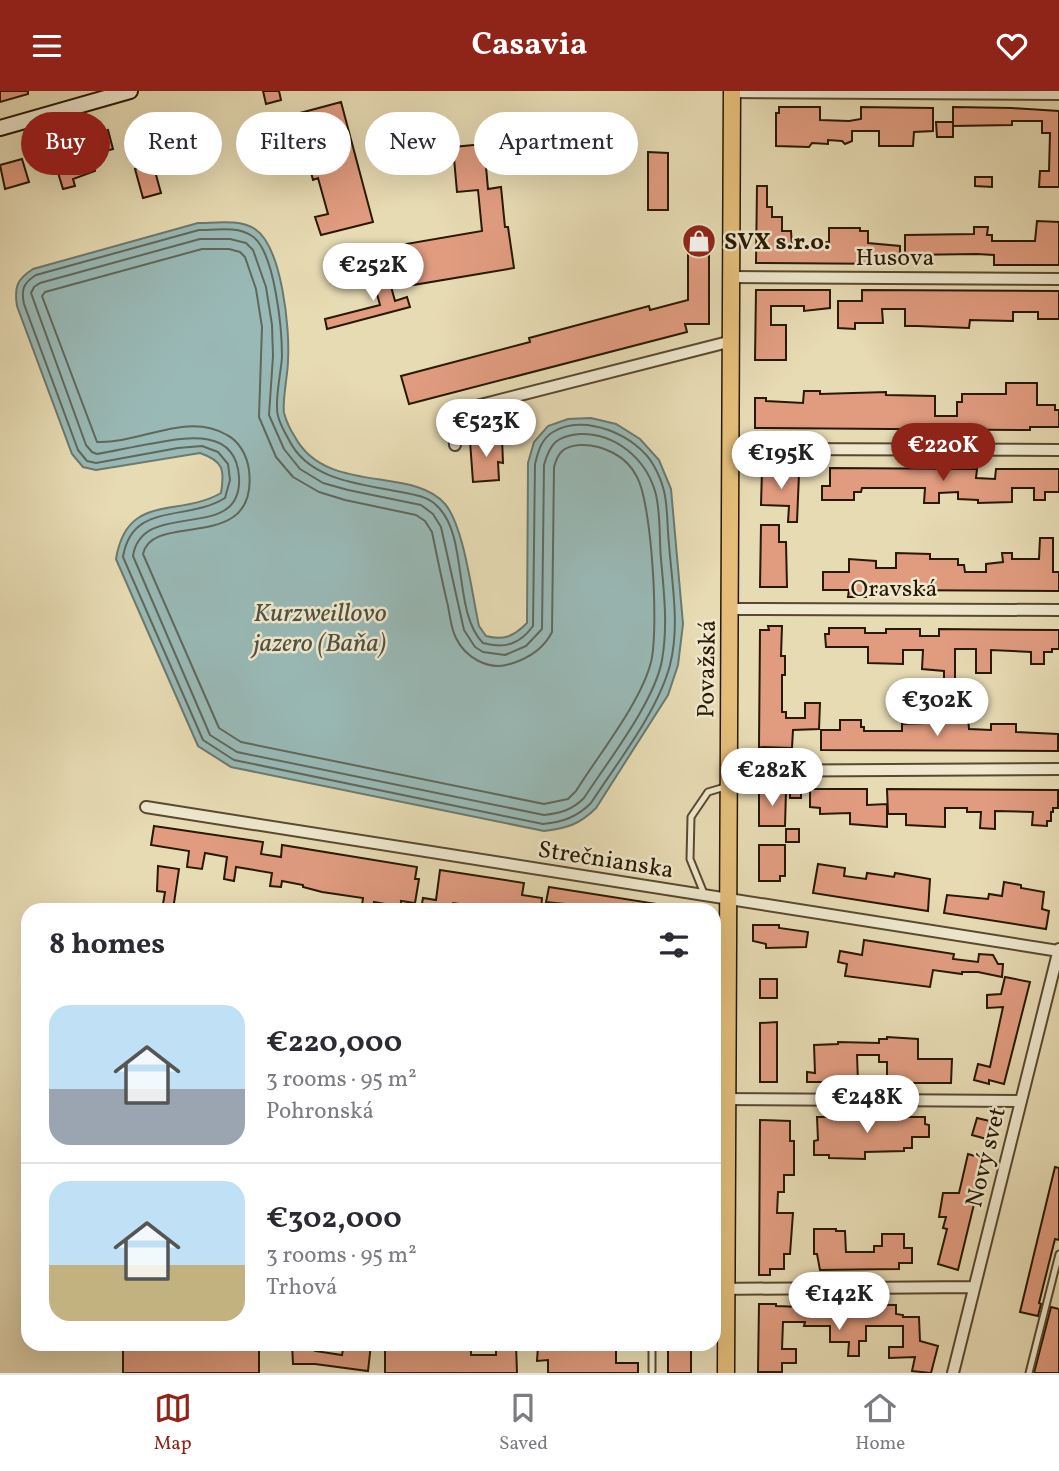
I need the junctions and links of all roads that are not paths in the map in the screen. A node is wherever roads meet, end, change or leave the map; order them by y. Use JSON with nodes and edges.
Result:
{"nodes":[{"id":1,"x":130,"y":91,"type":"edge"},
{"id":2,"x":732,"y":92,"type":"edge"},
{"id":3,"x":1059,"y":94,"type":"edge"},
{"id":4,"x":0,"y":128,"type":"edge"},
{"id":5,"x":732,"y":277,"type":"junction"},
{"id":6,"x":1059,"y":279,"type":"edge"},
{"id":7,"x":732,"y":341,"type":"junction"},
{"id":8,"x":455,"y":445,"type":"dead end"},
{"id":9,"x":732,"y":449,"type":"junction"},
{"id":10,"x":1059,"y":450,"type":"edge"},
{"id":11,"x":729,"y":609,"type":"junction"},
{"id":12,"x":1059,"y":610,"type":"edge"},
{"id":13,"x":1059,"y":769,"type":"edge"},
{"id":14,"x":728,"y":779,"type":"junction"},
{"id":15,"x":146,"y":807,"type":"dead end"},
{"id":16,"x":705,"y":896,"type":"junction"},
{"id":17,"x":727,"y":900,"type":"junction"},
{"id":18,"x":1059,"y":950,"type":"edge"},
{"id":19,"x":721,"y":1099,"type":"edge"},
{"id":20,"x":1021,"y":1101,"type":"junction"},
{"id":21,"x":721,"y":1172,"type":"edge"},
{"id":22,"x":1059,"y":1254,"type":"edge"},
{"id":23,"x":974,"y":1287,"type":"junction"},
{"id":24,"x":721,"y":1289,"type":"edge"},
{"id":25,"x":721,"y":1303,"type":"edge"},
{"id":26,"x":652,"y":1351,"type":"edge"},
{"id":27,"x":652,"y":1371,"type":"dead end"},
{"id":28,"x":726,"y":1373,"type":"edge"},
{"id":29,"x":953,"y":1373,"type":"edge"},
{"id":30,"x":1029,"y":1373,"type":"edge"}],
"edges":[{"from":1,"to":4,"type":"street"},
{"from":2,"to":3,"type":"street"},
{"from":2,"to":5,"type":"main road","name":"Považská"},
{"from":5,"to":6,"type":"street","name":"Husova"},
{"from":5,"to":7,"type":"main road","name":"Považská"},
{"from":7,"to":8,"type":"street"},
{"from":7,"to":9,"type":"main road","name":"Považská"},
{"from":9,"to":10,"type":"street"},
{"from":9,"to":11,"type":"main road","name":"Považská"},
{"from":11,"to":12,"type":"street","name":"Oravská"},
{"from":11,"to":14,"type":"main road","name":"Považská"},
{"from":13,"to":14,"type":"street"},
{"from":14,"to":16,"type":"lane"},
{"from":14,"to":17,"type":"main road","name":"Považská"},
{"from":15,"to":16,"type":"street","name":"Strečnianska"},
{"from":16,"to":17,"type":"street","name":"Strečnianska"},
{"from":17,"to":18,"type":"street","name":"Strečnianska"},
{"from":17,"to":19,"type":"main road","name":"Považská"},
{"from":18,"to":20,"type":"street","name":"Nový svet"},
{"from":19,"to":20,"type":"street"},
{"from":19,"to":21,"type":"main road","name":"Považská"},
{"from":20,"to":23,"type":"street","name":"Nový svet"},
{"from":22,"to":30,"type":"lane"},
{"from":23,"to":24,"type":"street"},
{"from":23,"to":29,"type":"street","name":"Nový svet"},
{"from":25,"to":28,"type":"main road","name":"Považská"},
{"from":26,"to":27,"type":"lane"}]}
